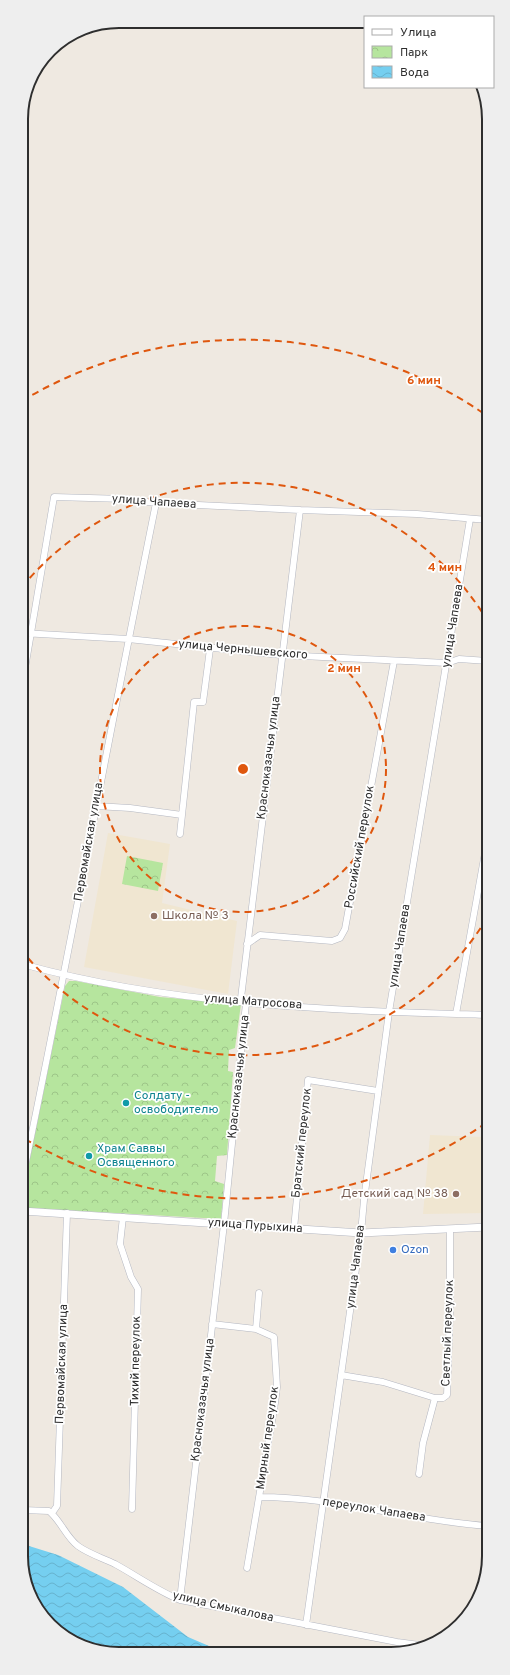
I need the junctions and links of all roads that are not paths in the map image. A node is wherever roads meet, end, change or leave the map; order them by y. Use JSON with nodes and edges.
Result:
{"nodes":[{"id":1,"x":156,"y":503,"type":"junction"},
{"id":2,"x":300,"y":510,"type":"junction"},
{"id":3,"x":470,"y":519,"type":"junction"},
{"id":4,"x":482,"y":520,"type":"edge"},
{"id":5,"x":30,"y":634,"type":"junction"},
{"id":6,"x":128,"y":639,"type":"junction"},
{"id":7,"x":28,"y":647,"type":"edge"},
{"id":8,"x":210,"y":648,"type":"junction"},
{"id":9,"x":281,"y":655,"type":"junction"},
{"id":10,"x":394,"y":661,"type":"junction"},
{"id":11,"x":482,"y":661,"type":"edge"},
{"id":12,"x":447,"y":663,"type":"junction"},
{"id":13,"x":96,"y":806,"type":"junction"},
{"id":14,"x":182,"y":815,"type":"junction"},
{"id":15,"x":180,"y":834,"type":"dead end"},
{"id":16,"x":482,"y":869,"type":"edge"},
{"id":17,"x":247,"y":944,"type":"junction"},
{"id":18,"x":28,"y":966,"type":"edge"},
{"id":19,"x":65,"y":976,"type":"junction"},
{"id":20,"x":246,"y":1003,"type":"junction"},
{"id":21,"x":389,"y":1012,"type":"junction"},
{"id":22,"x":456,"y":1014,"type":"junction"},
{"id":23,"x":482,"y":1015,"type":"edge"},
{"id":24,"x":378,"y":1091,"type":"junction"},
{"id":25,"x":28,"y":1152,"type":"edge"},
{"id":26,"x":28,"y":1211,"type":"edge"},
{"id":27,"x":67,"y":1213,"type":"junction"},
{"id":28,"x":123,"y":1217,"type":"junction"},
{"id":29,"x":224,"y":1224,"type":"junction"},
{"id":30,"x":482,"y":1227,"type":"edge"},
{"id":31,"x":294,"y":1229,"type":"junction"},
{"id":32,"x":450,"y":1229,"type":"junction"},
{"id":33,"x":361,"y":1233,"type":"junction"},
{"id":34,"x":259,"y":1294,"type":"dead end"},
{"id":35,"x":212,"y":1324,"type":"junction"},
{"id":36,"x":256,"y":1329,"type":"junction"},
{"id":37,"x":342,"y":1375,"type":"junction"},
{"id":38,"x":435,"y":1398,"type":"junction"},
{"id":39,"x":419,"y":1474,"type":"dead end"},
{"id":40,"x":259,"y":1497,"type":"junction"},
{"id":41,"x":324,"y":1502,"type":"junction"},
{"id":42,"x":132,"y":1509,"type":"dead end"},
{"id":43,"x":28,"y":1510,"type":"edge"},
{"id":44,"x":52,"y":1513,"type":"junction"},
{"id":45,"x":482,"y":1525,"type":"edge"},
{"id":46,"x":247,"y":1568,"type":"dead end"},
{"id":47,"x":180,"y":1600,"type":"junction"},
{"id":48,"x":306,"y":1625,"type":"junction"},
{"id":49,"x":413,"y":1644,"type":"edge"}],
"edges":[{"from":1,"to":2,"type":"street","name":"улица Чапаева"},
{"from":1,"to":5,"type":"street","name":"улица Чапаева"},
{"from":1,"to":6,"type":"street","name":"Первомайская улица"},
{"from":2,"to":3,"type":"street","name":"улица Чапаева"},
{"from":2,"to":9,"type":"street","name":"Красноказачья улица"},
{"from":3,"to":4,"type":"street","name":"улица Чапаева"},
{"from":3,"to":12,"type":"street","name":"улица Чапаева"},
{"from":5,"to":6,"type":"street","name":"улица Чернышевского"},
{"from":5,"to":7,"type":"street"},
{"from":6,"to":8,"type":"street","name":"улица Чернышевского"},
{"from":6,"to":13,"type":"street","name":"Первомайская улица"},
{"from":8,"to":9,"type":"street","name":"улица Чернышевского"},
{"from":8,"to":14,"type":"street"},
{"from":9,"to":10,"type":"street","name":"улица Чернышевского"},
{"from":9,"to":17,"type":"street","name":"Красноказачья улица"},
{"from":10,"to":12,"type":"street","name":"улица Чернышевского"},
{"from":10,"to":17,"type":"street","name":"Российский переулок"},
{"from":11,"to":12,"type":"street","name":"улица Чернышевского"},
{"from":12,"to":21,"type":"street","name":"улица Чапаева"},
{"from":13,"to":14,"type":"street"},
{"from":13,"to":19,"type":"street","name":"Первомайская улица"},
{"from":14,"to":15,"type":"street"},
{"from":16,"to":22,"type":"street"},
{"from":17,"to":20,"type":"street","name":"Красноказачья улица"},
{"from":18,"to":19,"type":"street","name":"улица Матросова"},
{"from":19,"to":20,"type":"street","name":"улица Матросова"},
{"from":19,"to":25,"type":"street","name":"Первомайская улица"},
{"from":20,"to":21,"type":"street","name":"улица Матросова"},
{"from":20,"to":29,"type":"street","name":"Красноказачья улица"},
{"from":21,"to":22,"type":"street","name":"улица Матросова"},
{"from":21,"to":24,"type":"street","name":"улица Чапаева"},
{"from":22,"to":23,"type":"street","name":"улица Матросова"},
{"from":24,"to":31,"type":"street","name":"Братский переулок"},
{"from":24,"to":33,"type":"street","name":"улица Чапаева"},
{"from":26,"to":27,"type":"street","name":"улица Пурыхина"},
{"from":27,"to":28,"type":"street","name":"улица Пурыхина"},
{"from":27,"to":44,"type":"street","name":"Первомайская улица"},
{"from":28,"to":29,"type":"street","name":"улица Пурыхина"},
{"from":28,"to":42,"type":"street","name":"Тихий переулок"},
{"from":29,"to":31,"type":"street","name":"улица Пурыхина"},
{"from":29,"to":35,"type":"street","name":"Красноказачья улица"},
{"from":30,"to":32,"type":"street","name":"улица Пурыхина"},
{"from":31,"to":33,"type":"street","name":"улица Пурыхина"},
{"from":32,"to":33,"type":"street","name":"улица Пурыхина"},
{"from":32,"to":38,"type":"street","name":"Светлый переулок"},
{"from":33,"to":37,"type":"street","name":"улица Чапаева"},
{"from":34,"to":36,"type":"street"},
{"from":35,"to":36,"type":"street"},
{"from":35,"to":47,"type":"street","name":"Красноказачья улица"},
{"from":36,"to":40,"type":"street","name":"Мирный переулок"},
{"from":37,"to":38,"type":"street"},
{"from":37,"to":41,"type":"street","name":"улица Чапаева"},
{"from":38,"to":39,"type":"street","name":"Светлый переулок"},
{"from":40,"to":41,"type":"street","name":"переулок Чапаева"},
{"from":40,"to":46,"type":"street","name":"Мирный переулок"},
{"from":41,"to":45,"type":"street","name":"переулок Чапаева"},
{"from":41,"to":48,"type":"street","name":"улица Чапаева"},
{"from":43,"to":44,"type":"street"},
{"from":44,"to":47,"type":"street","name":"улица Смыкалова"},
{"from":47,"to":48,"type":"street","name":"улица Смыкалова"},
{"from":48,"to":49,"type":"street","name":"улица Смыкалова"}]}
